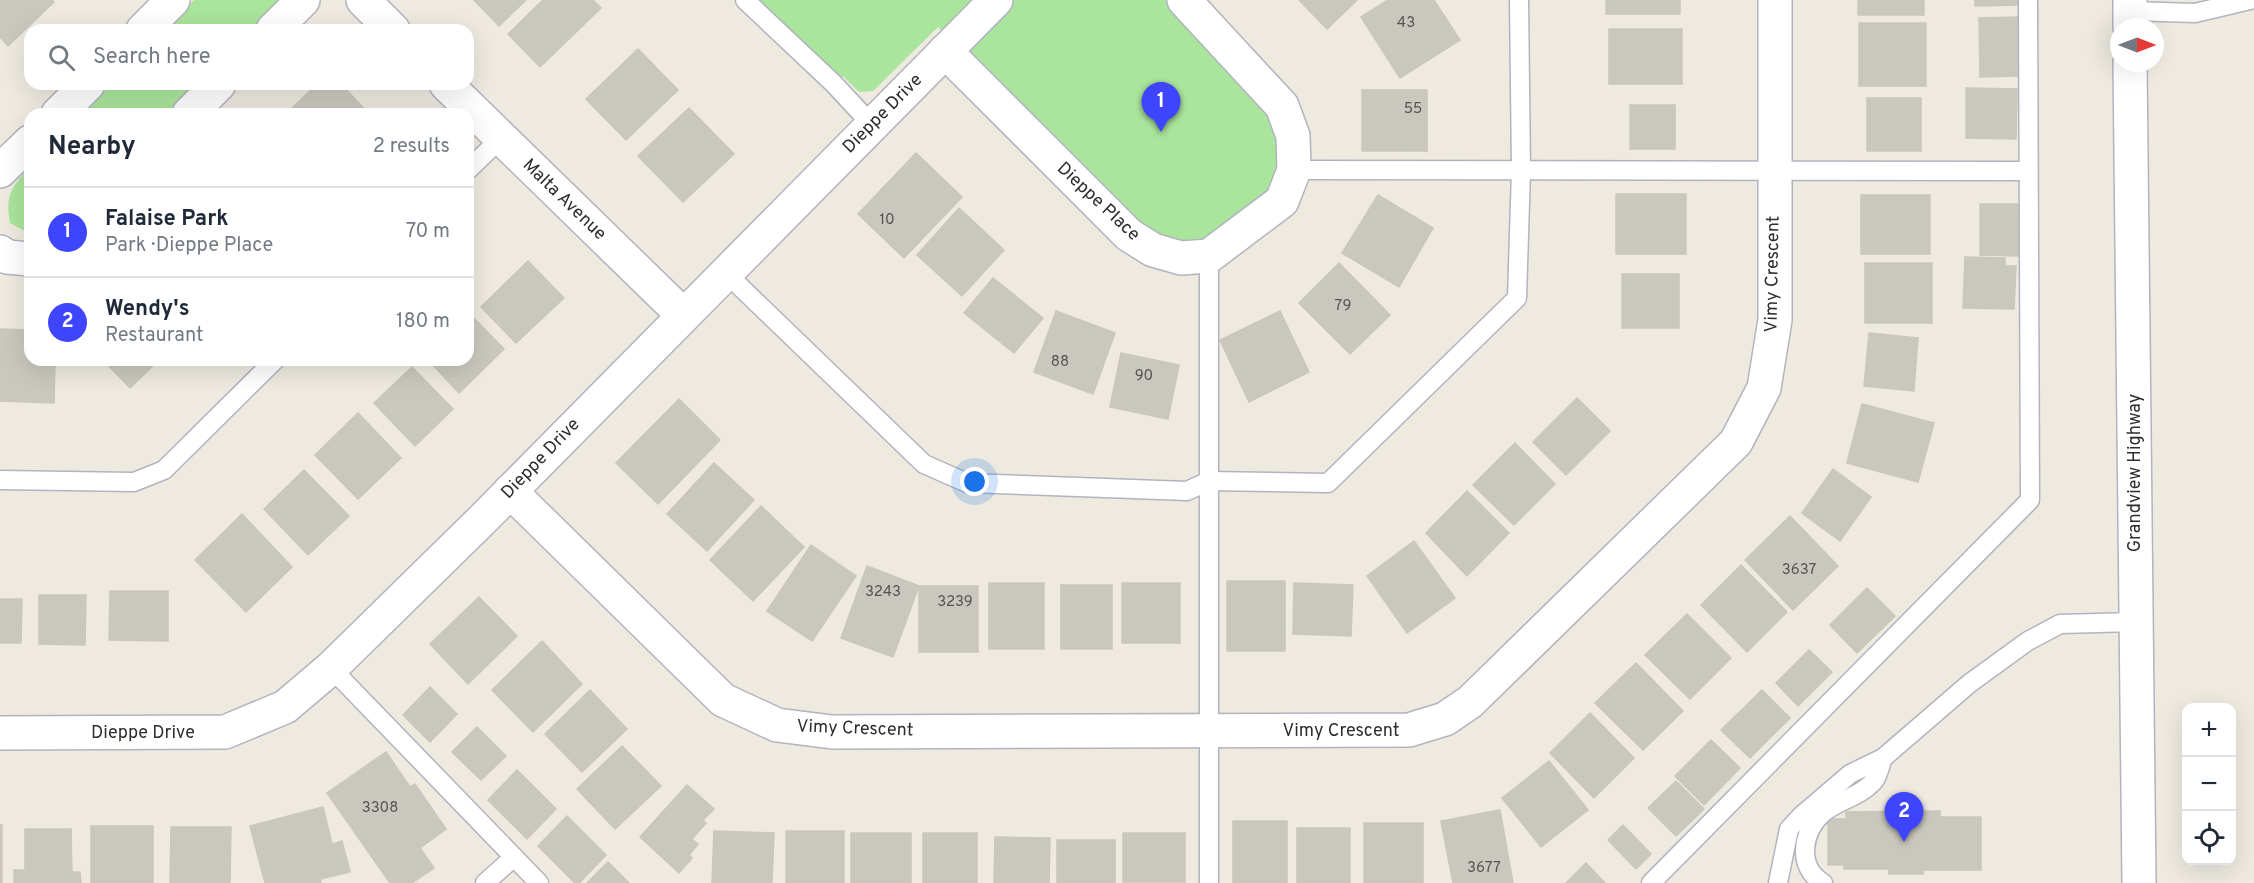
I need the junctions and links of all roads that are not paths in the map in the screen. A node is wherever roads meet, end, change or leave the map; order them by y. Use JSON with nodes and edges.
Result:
{"nodes":[{"id":1,"x":173,"y":0,"type":"edge"},
{"id":2,"x":303,"y":0,"type":"edge"},
{"id":3,"x":363,"y":0,"type":"edge"},
{"id":4,"x":745,"y":0,"type":"edge"},
{"id":5,"x":996,"y":0,"type":"edge"},
{"id":6,"x":1184,"y":0,"type":"edge"},
{"id":7,"x":1520,"y":0,"type":"edge"},
{"id":8,"x":1775,"y":0,"type":"edge"},
{"id":9,"x":2028,"y":0,"type":"edge"},
{"id":10,"x":2250,"y":0,"type":"edge"},
{"id":11,"x":2130,"y":12,"type":"edge"},
{"id":12,"x":149,"y":24,"type":"edge"},
{"id":13,"x":279,"y":24,"type":"edge"},
{"id":14,"x":387,"y":24,"type":"edge"},
{"id":15,"x":945,"y":51,"type":"junction"},
{"id":16,"x":2130,"y":72,"type":"edge"},
{"id":17,"x":82,"y":90,"type":"edge"},
{"id":18,"x":213,"y":90,"type":"edge"},
{"id":19,"x":452,"y":90,"type":"edge"},
{"id":20,"x":64,"y":108,"type":"edge"},
{"id":21,"x":195,"y":108,"type":"edge"},
{"id":22,"x":470,"y":108,"type":"edge"},
{"id":23,"x":474,"y":111,"type":"edge"},
{"id":24,"x":872,"y":125,"type":"junction"},
{"id":25,"x":501,"y":138,"type":"junction"},
{"id":26,"x":24,"y":148,"type":"edge"},
{"id":27,"x":474,"y":164,"type":"edge"},
{"id":28,"x":1294,"y":170,"type":"junction"},
{"id":29,"x":0,"y":171,"type":"edge"},
{"id":30,"x":1521,"y":171,"type":"junction"},
{"id":31,"x":1773,"y":171,"type":"junction"},
{"id":32,"x":2028,"y":171,"type":"junction"},
{"id":33,"x":0,"y":252,"type":"edge"},
{"id":34,"x":1209,"y":256,"type":"junction"},
{"id":35,"x":24,"y":258,"type":"edge"},
{"id":36,"x":726,"y":273,"type":"junction"},
{"id":37,"x":683,"y":315,"type":"junction"},
{"id":38,"x":269,"y":366,"type":"edge"},
{"id":39,"x":0,"y":480,"type":"edge"},
{"id":40,"x":1209,"y":481,"type":"junction"},
{"id":41,"x":510,"y":491,"type":"junction"},
{"id":42,"x":2135,"y":622,"type":"junction"},
{"id":43,"x":331,"y":668,"type":"junction"},
{"id":44,"x":1210,"y":732,"type":"junction"},
{"id":45,"x":0,"y":733,"type":"edge"},
{"id":46,"x":1883,"y":758,"type":"junction"},
{"id":47,"x":514,"y":857,"type":"junction"},
{"id":48,"x":485,"y":883,"type":"edge"},
{"id":49,"x":539,"y":883,"type":"edge"},
{"id":50,"x":1209,"y":883,"type":"edge"},
{"id":51,"x":1651,"y":883,"type":"edge"},
{"id":52,"x":1778,"y":883,"type":"edge"},
{"id":53,"x":1823,"y":883,"type":"edge"},
{"id":54,"x":2139,"y":883,"type":"edge"}],
"edges":[{"from":1,"to":12,"type":"street"},
{"from":2,"to":13,"type":"street"},
{"from":3,"to":14,"type":"street"},
{"from":4,"to":24,"type":"lane"},
{"from":5,"to":15,"type":"street","name":"Dieppe Drive"},
{"from":6,"to":28,"type":"street"},
{"from":7,"to":30,"type":"lane"},
{"from":8,"to":31,"type":"street","name":"Vimy Crescent"},
{"from":9,"to":32,"type":"lane"},
{"from":10,"to":11,"type":"lane"},
{"from":15,"to":24,"type":"street","name":"Dieppe Drive"},
{"from":15,"to":34,"type":"street","name":"Dieppe Place"},
{"from":16,"to":42,"type":"street","name":"Grandview Highway"},
{"from":17,"to":20,"type":"street"},
{"from":18,"to":21,"type":"street"},
{"from":19,"to":22,"type":"street","name":"Malta Avenue"},
{"from":23,"to":25,"type":"street","name":"Malta Avenue"},
{"from":24,"to":36,"type":"street","name":"Dieppe Drive"},
{"from":25,"to":27,"type":"lane"},
{"from":25,"to":37,"type":"street","name":"Malta Avenue"},
{"from":26,"to":29,"type":"street"},
{"from":28,"to":30,"type":"lane"},
{"from":28,"to":34,"type":"street"},
{"from":30,"to":31,"type":"lane"},
{"from":30,"to":40,"type":"lane"},
{"from":31,"to":32,"type":"lane"},
{"from":31,"to":44,"type":"street","name":"Vimy Crescent"},
{"from":32,"to":51,"type":"lane"},
{"from":33,"to":35,"type":"street"},
{"from":34,"to":40,"type":"lane"},
{"from":36,"to":37,"type":"street","name":"Dieppe Drive"},
{"from":36,"to":40,"type":"lane"},
{"from":37,"to":41,"type":"street","name":"Dieppe Drive"},
{"from":38,"to":39,"type":"lane"},
{"from":40,"to":44,"type":"lane"},
{"from":41,"to":43,"type":"street","name":"Dieppe Drive"},
{"from":41,"to":44,"type":"street","name":"Vimy Crescent"},
{"from":42,"to":46,"type":"lane"},
{"from":42,"to":54,"type":"street","name":"Grandview Highway"},
{"from":43,"to":45,"type":"street","name":"Dieppe Drive"},
{"from":43,"to":47,"type":"lane"},
{"from":44,"to":50,"type":"lane"},
{"from":46,"to":52,"type":"lane"},
{"from":46,"to":53,"type":"lane"},
{"from":47,"to":48,"type":"lane"},
{"from":47,"to":49,"type":"lane"}]}
